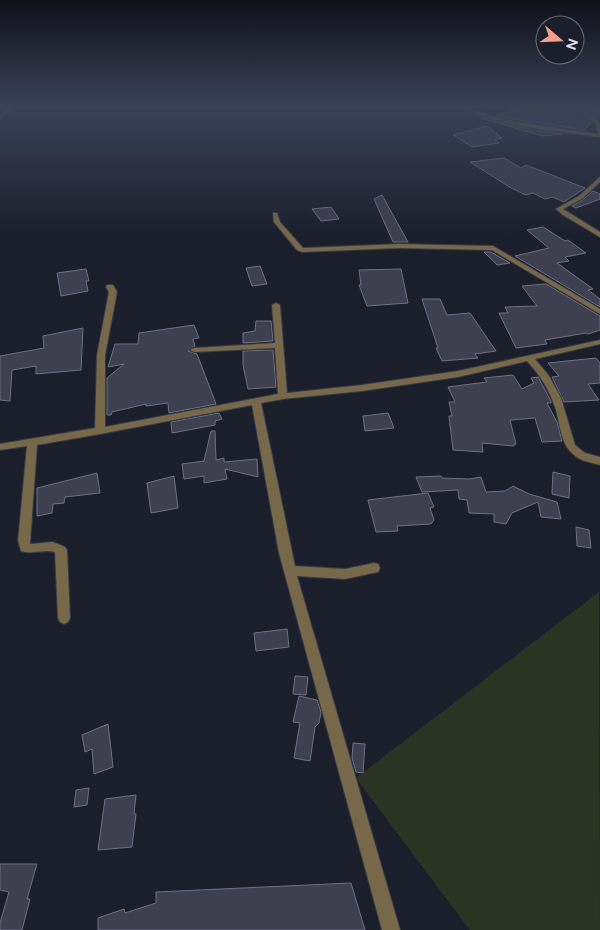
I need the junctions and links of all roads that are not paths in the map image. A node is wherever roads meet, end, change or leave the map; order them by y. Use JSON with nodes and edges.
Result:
{"nodes":[{"id":1,"x":600,"y":179,"type":"edge"},
{"id":2,"x":274,"y":214,"type":"dead end"},
{"id":3,"x":600,"y":235,"type":"edge"},
{"id":4,"x":110,"y":287,"type":"dead end"},
{"id":5,"x":276,"y":305,"type":"dead end"},
{"id":6,"x":600,"y":312,"type":"edge"},
{"id":7,"x":600,"y":342,"type":"edge"},
{"id":8,"x":279,"y":345,"type":"junction"},
{"id":9,"x":194,"y":350,"type":"dead end"},
{"id":10,"x":530,"y":359,"type":"junction"},
{"id":11,"x":283,"y":396,"type":"junction"},
{"id":12,"x":256,"y":401,"type":"junction"},
{"id":13,"x":100,"y":431,"type":"junction"},
{"id":14,"x":32,"y":441,"type":"junction"},
{"id":15,"x":0,"y":447,"type":"edge"},
{"id":16,"x":600,"y":461,"type":"edge"},
{"id":17,"x":374,"y":568,"type":"dead end"},
{"id":18,"x":290,"y":572,"type":"junction"},
{"id":19,"x":64,"y":618,"type":"dead end"},
{"id":20,"x":391,"y":930,"type":"edge"}],
"edges":[{"from":1,"to":3,"type":"street"},
{"from":2,"to":6,"type":"street"},
{"from":4,"to":13,"type":"street"},
{"from":5,"to":8,"type":"street"},
{"from":7,"to":10,"type":"street"},
{"from":8,"to":9,"type":"street"},
{"from":8,"to":11,"type":"street"},
{"from":10,"to":11,"type":"street"},
{"from":10,"to":16,"type":"street"},
{"from":11,"to":12,"type":"street"},
{"from":12,"to":13,"type":"street"},
{"from":12,"to":18,"type":"street"},
{"from":13,"to":14,"type":"street"},
{"from":14,"to":15,"type":"street"},
{"from":14,"to":19,"type":"street"},
{"from":17,"to":18,"type":"street"},
{"from":18,"to":20,"type":"street"}]}
